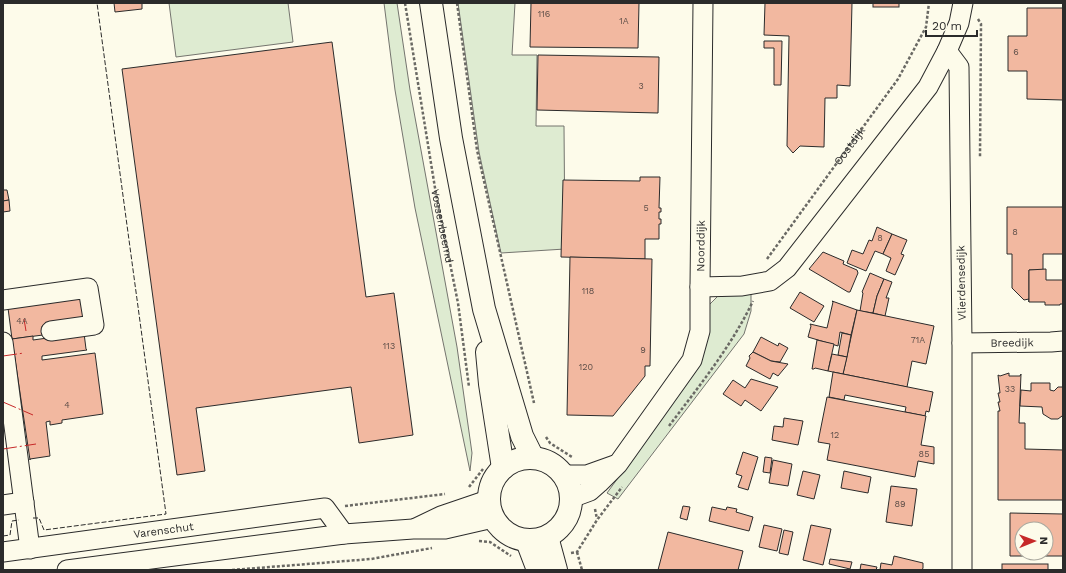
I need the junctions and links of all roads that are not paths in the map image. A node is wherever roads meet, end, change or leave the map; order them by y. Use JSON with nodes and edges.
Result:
{"nodes":[{"id":1,"x":431,"y":3,"type":"edge"},
{"id":2,"x":703,"y":3,"type":"edge"},
{"id":3,"x":963,"y":3,"type":"edge"},
{"id":4,"x":947,"y":51,"type":"junction"},
{"id":5,"x":700,"y":287,"type":"junction"},
{"id":6,"x":3,"y":300,"type":"edge"},
{"id":7,"x":484,"y":309,"type":"junction"},
{"id":8,"x":51,"y":331,"type":"dead end"},
{"id":9,"x":1063,"y":340,"type":"edge"},
{"id":10,"x":3,"y":342,"type":"edge"},
{"id":11,"x":962,"y":343,"type":"junction"},
{"id":12,"x":532,"y":458,"type":"junction"},
{"id":13,"x":618,"y":464,"type":"junction"},
{"id":14,"x":503,"y":468,"type":"junction"},
{"id":15,"x":564,"y":475,"type":"junction"},
{"id":16,"x":571,"y":498,"type":"junction"},
{"id":17,"x":24,"y":502,"type":"junction"},
{"id":18,"x":3,"y":505,"type":"edge"},
{"id":19,"x":491,"y":509,"type":"junction"},
{"id":20,"x":344,"y":534,"type":"junction"},
{"id":21,"x":537,"y":539,"type":"junction"},
{"id":22,"x":30,"y":549,"type":"junction"},
{"id":23,"x":3,"y":552,"type":"edge"},
{"id":24,"x":93,"y":568,"type":"edge"},
{"id":25,"x":67,"y":570,"type":"edge"},
{"id":26,"x":538,"y":570,"type":"edge"},
{"id":27,"x":556,"y":570,"type":"edge"},
{"id":28,"x":962,"y":570,"type":"edge"}],
"edges":[{"from":1,"to":7,"type":"main road"},
{"from":2,"to":5,"type":"street","name":"Noorddijk"},
{"from":3,"to":4,"type":"street"},
{"from":4,"to":5,"type":"street"},
{"from":4,"to":11,"type":"street","name":"Vlierdensedijk"},
{"from":5,"to":13,"type":"street","name":"Noorddijk"},
{"from":6,"to":8,"type":"street"},
{"from":7,"to":12,"type":"main road"},
{"from":7,"to":14,"type":"main road"},
{"from":9,"to":11,"type":"street","name":"Breedijk"},
{"from":10,"to":17,"type":"street"},
{"from":11,"to":28,"type":"street","name":"Vlierdensedijk"},
{"from":12,"to":14,"type":"main road"},
{"from":12,"to":15,"type":"main road"},
{"from":13,"to":15,"type":"street"},
{"from":13,"to":16,"type":"street","name":"Noorddijk"},
{"from":14,"to":19,"type":"main road"},
{"from":15,"to":16,"type":"main road"},
{"from":16,"to":21,"type":"main road"},
{"from":17,"to":18,"type":"street"},
{"from":17,"to":22,"type":"street"},
{"from":19,"to":20,"type":"street"},
{"from":19,"to":21,"type":"main road"},
{"from":20,"to":22,"type":"street","name":"Varenschut"},
{"from":20,"to":24,"type":"street"},
{"from":21,"to":26,"type":"main road"},
{"from":21,"to":27,"type":"main road"},
{"from":22,"to":23,"type":"street","name":"Varenschut"},
{"from":24,"to":25,"type":"street"}]}
